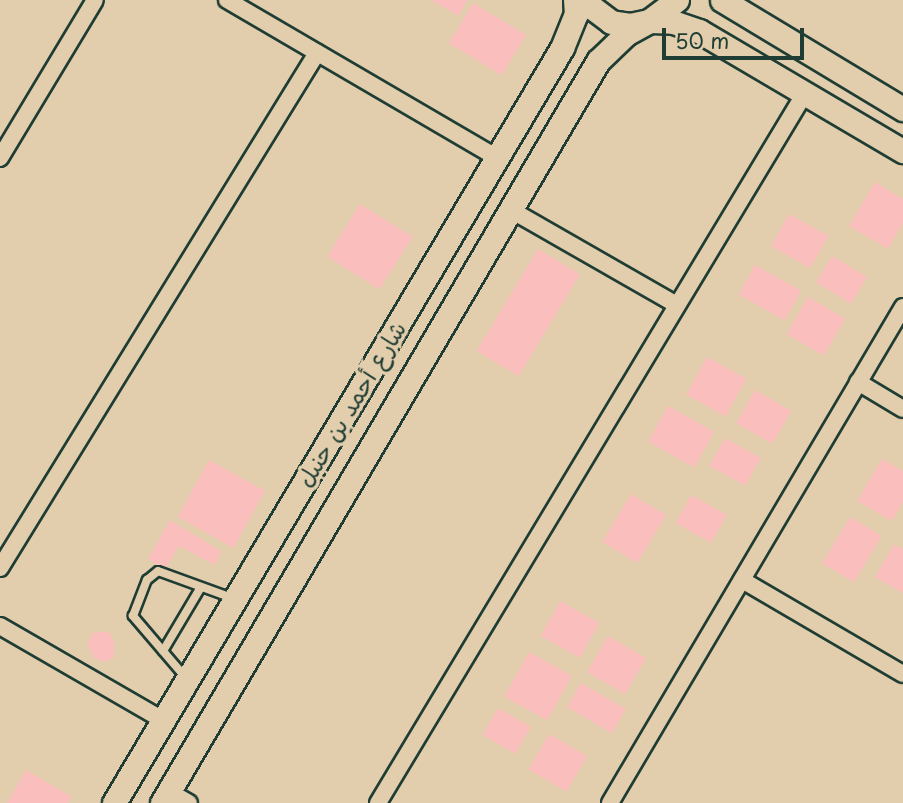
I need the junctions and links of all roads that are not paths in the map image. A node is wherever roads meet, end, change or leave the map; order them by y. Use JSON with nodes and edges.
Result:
{"nodes":[{"id":1,"x":95,"y":0,"type":"edge"},
{"id":2,"x":227,"y":0,"type":"edge"},
{"id":3,"x":575,"y":0,"type":"edge"},
{"id":4,"x":582,"y":0,"type":"edge"},
{"id":5,"x":677,"y":0,"type":"edge"},
{"id":6,"x":722,"y":0,"type":"edge"},
{"id":7,"x":649,"y":22,"type":"junction"},
{"id":8,"x":317,"y":53,"type":"junction"},
{"id":9,"x":804,"y":93,"type":"junction"},
{"id":10,"x":903,"y":110,"type":"edge"},
{"id":11,"x":5,"y":140,"type":"edge"},
{"id":12,"x":903,"y":152,"type":"edge"},
{"id":13,"x":0,"y":158,"type":"edge"},
{"id":14,"x":497,"y":158,"type":"junction"},
{"id":15,"x":511,"y":210,"type":"junction"},
{"id":16,"x":677,"y":305,"type":"junction"},
{"id":17,"x":903,"y":307,"type":"edge"},
{"id":18,"x":858,"y":382,"type":"junction"},
{"id":19,"x":903,"y":409,"type":"edge"},
{"id":20,"x":0,"y":568,"type":"edge"},
{"id":21,"x":742,"y":580,"type":"junction"},
{"id":22,"x":201,"y":587,"type":"junction"},
{"id":23,"x":235,"y":599,"type":"junction"},
{"id":24,"x":0,"y":626,"type":"edge"},
{"id":25,"x":163,"y":651,"type":"junction"},
{"id":26,"x":903,"y":674,"type":"edge"},
{"id":27,"x":187,"y":680,"type":"junction"},
{"id":28,"x":163,"y":720,"type":"junction"},
{"id":29,"x":165,"y":797,"type":"edge"},
{"id":30,"x":114,"y":803,"type":"edge"},
{"id":31,"x":189,"y":803,"type":"edge"},
{"id":32,"x":378,"y":803,"type":"edge"},
{"id":33,"x":610,"y":803,"type":"edge"}],
"edges":[{"from":1,"to":11,"type":"street"},
{"from":2,"to":8,"type":"street"},
{"from":3,"to":14,"type":"street","name":"شارع أحمد بن حنبل"},
{"from":4,"to":7,"type":"street"},
{"from":5,"to":7,"type":"street","name":"شارع أحمد بن حنبل"},
{"from":6,"to":10,"type":"street"},
{"from":7,"to":9,"type":"street"},
{"from":7,"to":15,"type":"street","name":"شارع أحمد بن حنبل"},
{"from":8,"to":14,"type":"street"},
{"from":8,"to":20,"type":"street"},
{"from":9,"to":12,"type":"street"},
{"from":9,"to":16,"type":"street"},
{"from":11,"to":13,"type":"street"},
{"from":14,"to":23,"type":"street","name":"شارع أحمد بن حنبل"},
{"from":15,"to":16,"type":"street"},
{"from":15,"to":29,"type":"street","name":"شارع أحمد بن حنبل"},
{"from":16,"to":32,"type":"street"},
{"from":17,"to":18,"type":"street"},
{"from":18,"to":19,"type":"street"},
{"from":18,"to":21,"type":"street"},
{"from":21,"to":26,"type":"street"},
{"from":21,"to":33,"type":"street"},
{"from":22,"to":23,"type":"lane"},
{"from":22,"to":25,"type":"lane"},
{"from":22,"to":25,"type":"lane"},
{"from":23,"to":27,"type":"street","name":"شارع أحمد بن حنبل"},
{"from":24,"to":28,"type":"street"},
{"from":25,"to":27,"type":"lane"},
{"from":27,"to":28,"type":"street","name":"شارع أحمد بن حنبل"},
{"from":28,"to":30,"type":"street","name":"شارع أحمد بن حنبل"},
{"from":29,"to":31,"type":"street"}]}
